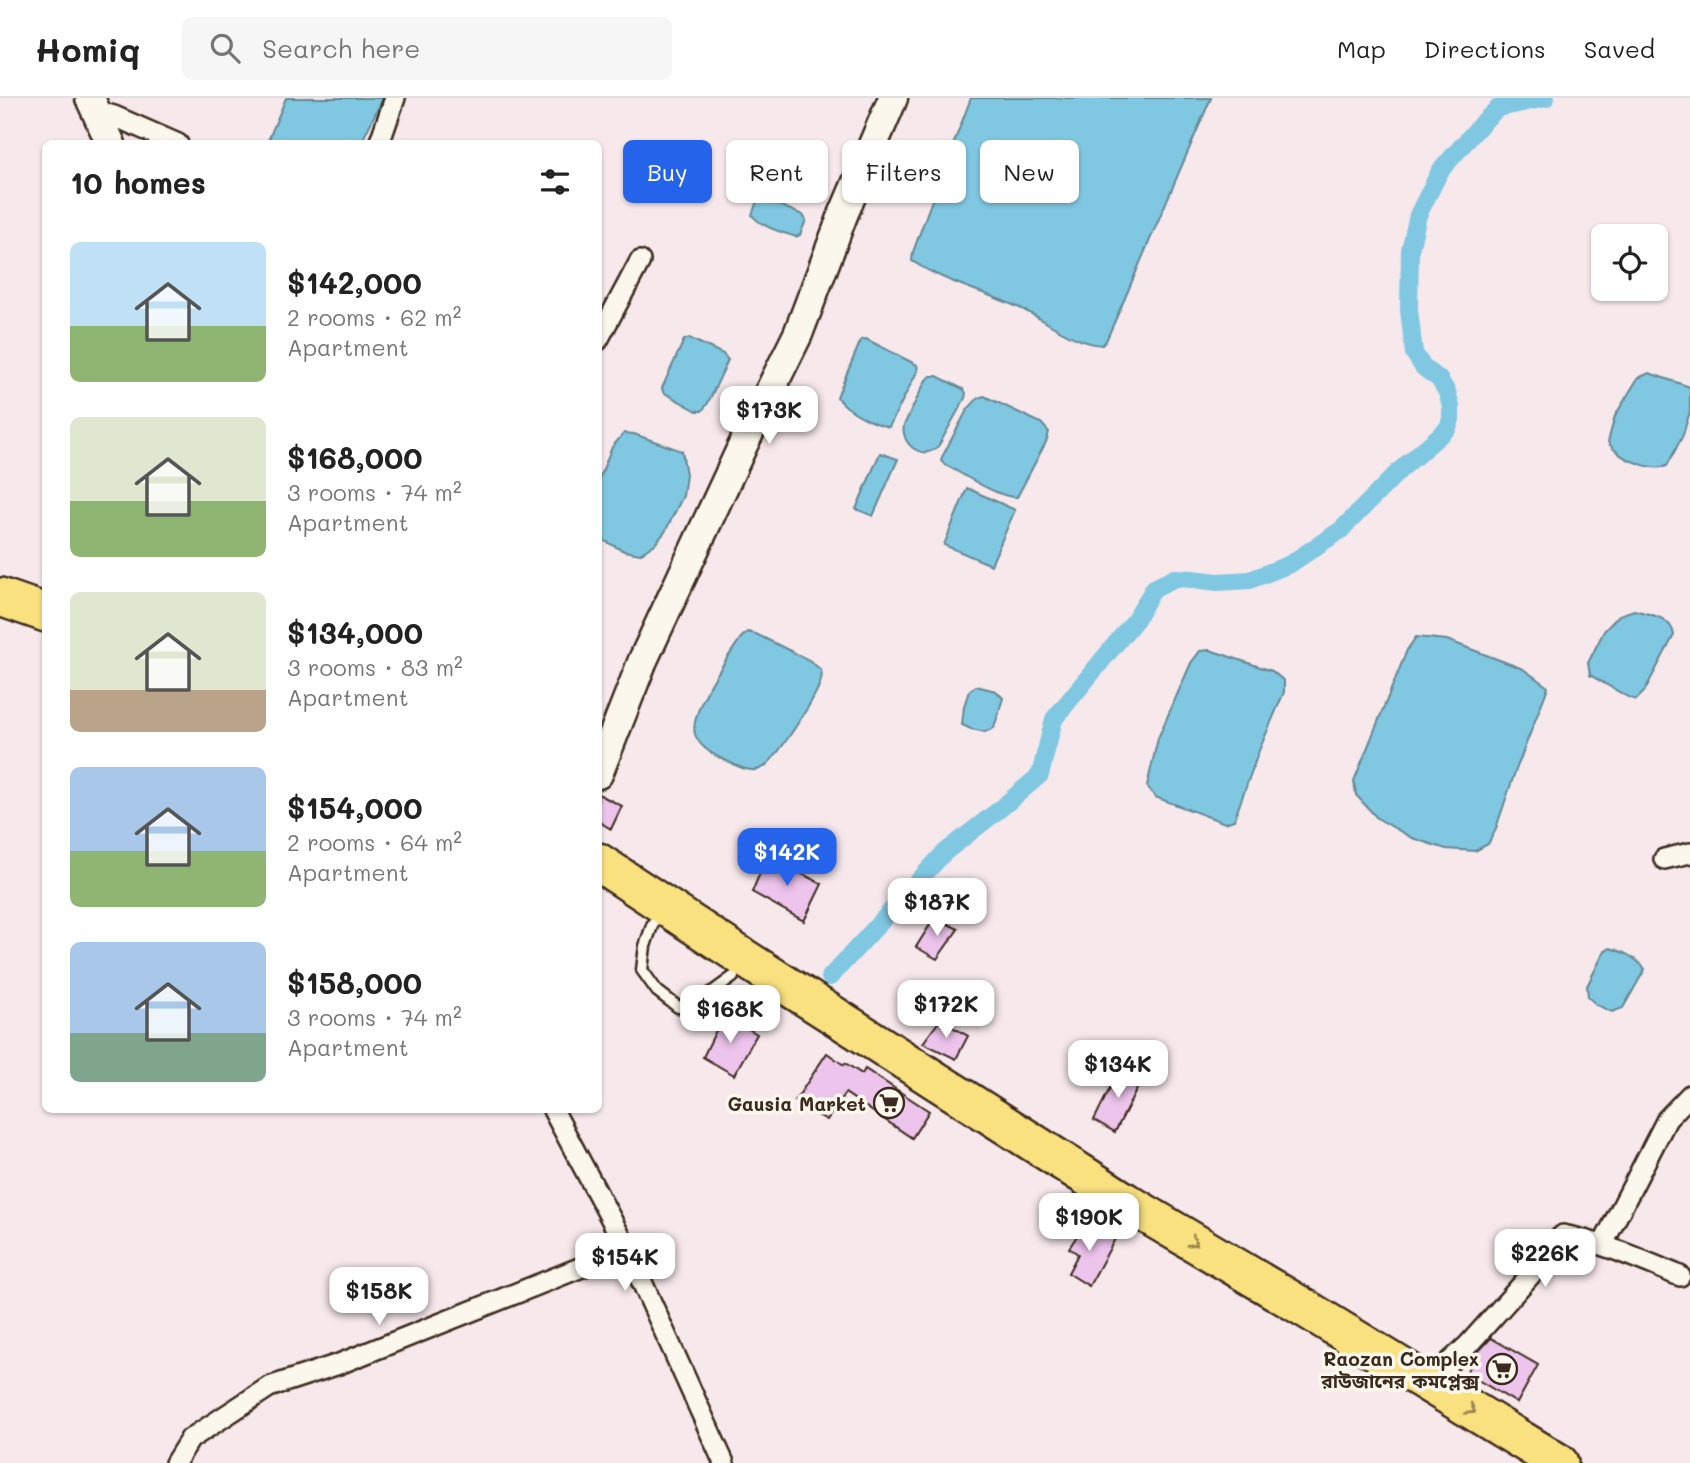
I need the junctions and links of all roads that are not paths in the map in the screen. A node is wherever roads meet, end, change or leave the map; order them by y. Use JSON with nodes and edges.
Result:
{"nodes":[{"id":1,"x":395,"y":98,"type":"edge"},
{"id":2,"x":892,"y":98,"type":"edge"},
{"id":3,"x":93,"y":105,"type":"edge"},
{"id":4,"x":109,"y":140,"type":"edge"},
{"id":5,"x":169,"y":140,"type":"edge"},
{"id":6,"x":380,"y":140,"type":"edge"},
{"id":7,"x":640,"y":261,"type":"dead end"},
{"id":8,"x":602,"y":330,"type":"edge"},
{"id":9,"x":0,"y":597,"type":"edge"},
{"id":10,"x":42,"y":612,"type":"edge"},
{"id":11,"x":0,"y":622,"type":"edge"},
{"id":12,"x":42,"y":636,"type":"edge"},
{"id":13,"x":602,"y":764,"type":"edge"},
{"id":14,"x":1690,"y":853,"type":"edge"},
{"id":15,"x":1664,"y":859,"type":"dead end"},
{"id":16,"x":602,"y":865,"type":"edge"},
{"id":17,"x":602,"y":888,"type":"edge"},
{"id":18,"x":653,"y":923,"type":"junction"},
{"id":19,"x":733,"y":977,"type":"junction"},
{"id":20,"x":1690,"y":1095,"type":"edge"},
{"id":21,"x":555,"y":1113,"type":"edge"},
{"id":22,"x":1603,"y":1244,"type":"junction"},
{"id":23,"x":627,"y":1249,"type":"junction"},
{"id":24,"x":1679,"y":1276,"type":"dead end"},
{"id":25,"x":1427,"y":1383,"type":"junction"},
{"id":26,"x":175,"y":1463,"type":"edge"},
{"id":27,"x":724,"y":1463,"type":"edge"},
{"id":28,"x":1513,"y":1463,"type":"edge"},
{"id":29,"x":1559,"y":1463,"type":"edge"}],
"edges":[{"from":1,"to":6,"type":"street"},
{"from":2,"to":13,"type":"main road"},
{"from":3,"to":4,"type":"main road"},
{"from":3,"to":5,"type":"street"},
{"from":7,"to":8,"type":"street"},
{"from":9,"to":10,"type":"highway"},
{"from":11,"to":12,"type":"highway"},
{"from":14,"to":15,"type":"street"},
{"from":16,"to":25,"type":"highway","one_way":true},
{"from":17,"to":18,"type":"highway"},
{"from":18,"to":19,"type":"highway"},
{"from":18,"to":19,"type":"lane"},
{"from":19,"to":28,"type":"highway"},
{"from":20,"to":22,"type":"street"},
{"from":21,"to":23,"type":"street"},
{"from":22,"to":24,"type":"street"},
{"from":22,"to":25,"type":"street"},
{"from":23,"to":26,"type":"street"},
{"from":23,"to":27,"type":"street"},
{"from":25,"to":29,"type":"highway","one_way":true}]}
